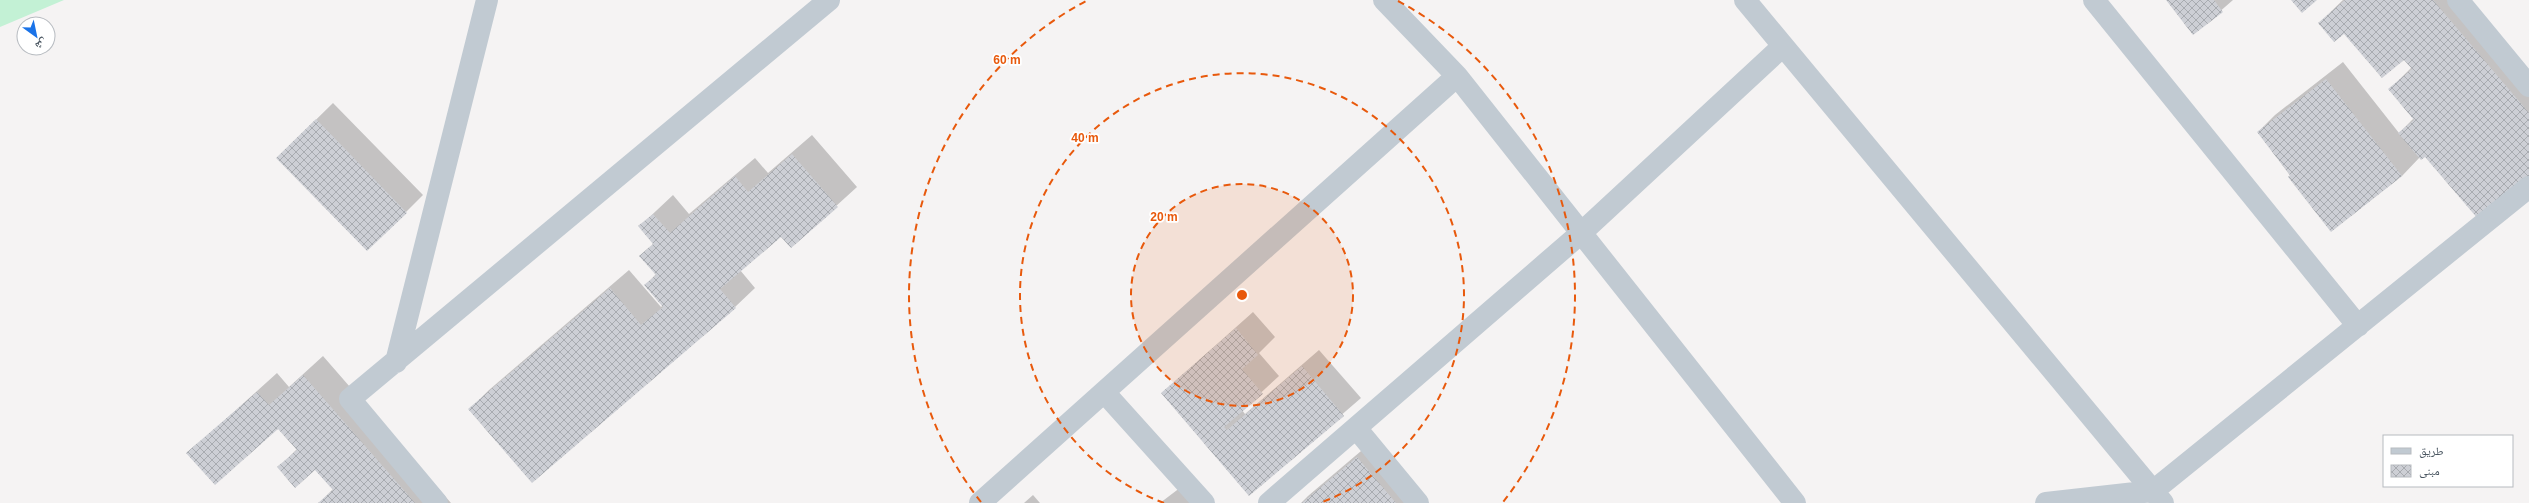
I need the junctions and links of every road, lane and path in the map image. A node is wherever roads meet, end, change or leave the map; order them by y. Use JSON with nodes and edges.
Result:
{"nodes":[{"id":1,"x":487,"y":0,"type":"edge"},
{"id":2,"x":828,"y":0,"type":"edge"},
{"id":3,"x":1384,"y":0,"type":"edge"},
{"id":4,"x":1745,"y":0,"type":"edge"},
{"id":5,"x":2094,"y":0,"type":"edge"},
{"id":6,"x":2458,"y":0,"type":"edge"},
{"id":7,"x":1783,"y":46,"type":"junction"},
{"id":8,"x":1457,"y":76,"type":"junction"},
{"id":9,"x":2529,"y":86,"type":"edge"},
{"id":10,"x":2529,"y":187,"type":"edge"},
{"id":11,"x":1580,"y":234,"type":"junction"},
{"id":12,"x":2358,"y":326,"type":"junction"},
{"id":13,"x":396,"y":362,"type":"junction"},
{"id":14,"x":1104,"y":392,"type":"junction"},
{"id":15,"x":1356,"y":428,"type":"junction"},
{"id":16,"x":2158,"y":497,"type":"edge"},
{"id":17,"x":437,"y":503,"type":"edge"},
{"id":18,"x":980,"y":503,"type":"edge"},
{"id":19,"x":1204,"y":503,"type":"edge"},
{"id":20,"x":1269,"y":503,"type":"edge"},
{"id":21,"x":1418,"y":503,"type":"edge"},
{"id":22,"x":1795,"y":503,"type":"edge"},
{"id":23,"x":2046,"y":503,"type":"edge"}],
"edges":[{"from":1,"to":13,"type":"street"},
{"from":2,"to":13,"type":"street"},
{"from":3,"to":8,"type":"street"},
{"from":4,"to":7,"type":"street"},
{"from":5,"to":12,"type":"street"},
{"from":6,"to":9,"type":"street"},
{"from":7,"to":11,"type":"street"},
{"from":7,"to":16,"type":"street"},
{"from":8,"to":11,"type":"street"},
{"from":8,"to":14,"type":"street"},
{"from":10,"to":12,"type":"street"},
{"from":11,"to":15,"type":"street"},
{"from":11,"to":22,"type":"street"},
{"from":12,"to":16,"type":"street"},
{"from":13,"to":17,"type":"street"},
{"from":14,"to":18,"type":"street"},
{"from":14,"to":19,"type":"street"},
{"from":15,"to":20,"type":"street"},
{"from":15,"to":21,"type":"street"},
{"from":16,"to":23,"type":"street"}]}
